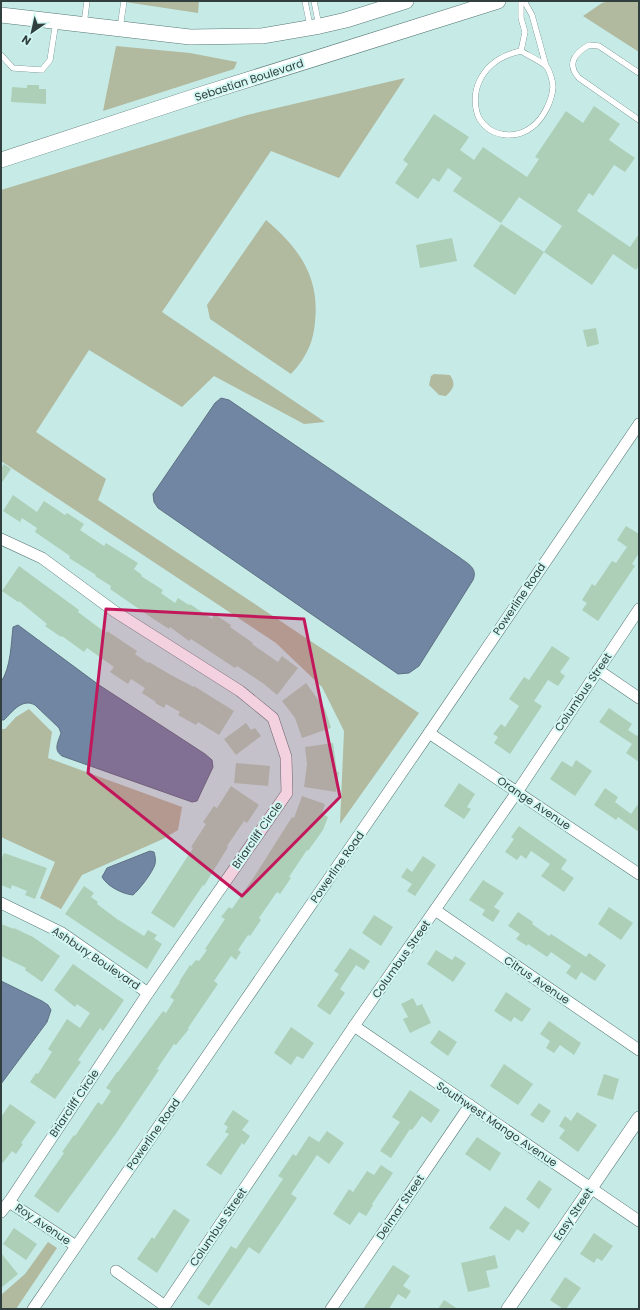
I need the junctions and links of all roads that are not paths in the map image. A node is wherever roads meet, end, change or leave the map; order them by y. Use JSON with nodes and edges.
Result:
{"nodes":[{"id":1,"x":87,"y":1,"type":"edge"},
{"id":2,"x":124,"y":1,"type":"edge"},
{"id":3,"x":305,"y":1,"type":"edge"},
{"id":4,"x":314,"y":1,"type":"edge"},
{"id":5,"x":406,"y":1,"type":"edge"},
{"id":6,"x":498,"y":1,"type":"edge"},
{"id":7,"x":521,"y":1,"type":"edge"},
{"id":8,"x":524,"y":1,"type":"edge"},
{"id":9,"x":1,"y":15,"type":"edge"},
{"id":10,"x":56,"y":21,"type":"junction"},
{"id":11,"x":84,"y":24,"type":"junction"},
{"id":12,"x":315,"y":27,"type":"junction"},
{"id":13,"x":120,"y":28,"type":"junction"},
{"id":14,"x":521,"y":51,"type":"junction"},
{"id":15,"x":1,"y":55,"type":"edge"},
{"id":16,"x":546,"y":66,"type":"junction"},
{"id":17,"x":639,"y":73,"type":"edge"},
{"id":18,"x":639,"y":120,"type":"edge"},
{"id":19,"x":1,"y":160,"type":"edge"},
{"id":20,"x":639,"y":424,"type":"edge"},
{"id":21,"x":1,"y":539,"type":"edge"},
{"id":22,"x":639,"y":609,"type":"edge"},
{"id":23,"x":598,"y":670,"type":"junction"},
{"id":24,"x":639,"y":698,"type":"edge"},
{"id":25,"x":429,"y":733,"type":"junction"},
{"id":26,"x":517,"y":792,"type":"junction"},
{"id":27,"x":639,"y":874,"type":"edge"},
{"id":28,"x":1,"y":903,"type":"edge"},
{"id":29,"x":435,"y":910,"type":"junction"},
{"id":30,"x":148,"y":993,"type":"junction"},
{"id":31,"x":354,"y":1026,"type":"junction"},
{"id":32,"x":639,"y":1050,"type":"edge"},
{"id":33,"x":470,"y":1106,"type":"junction"},
{"id":34,"x":639,"y":1118,"type":"edge"},
{"id":35,"x":591,"y":1188,"type":"junction"},
{"id":36,"x":9,"y":1202,"type":"junction"},
{"id":37,"x":1,"y":1212,"type":"edge"},
{"id":38,"x":639,"y":1221,"type":"edge"},
{"id":39,"x":76,"y":1246,"type":"junction"},
{"id":40,"x":116,"y":1271,"type":"dead end"},
{"id":41,"x":164,"y":1307,"type":"edge"},
{"id":42,"x":512,"y":1307,"type":"edge"},
{"id":43,"x":33,"y":1309,"type":"edge"},
{"id":44,"x":331,"y":1309,"type":"edge"}],
"edges":[{"from":1,"to":11,"type":"lane"},
{"from":2,"to":13,"type":"lane"},
{"from":3,"to":12,"type":"lane"},
{"from":4,"to":12,"type":"lane"},
{"from":5,"to":12,"type":"main road"},
{"from":6,"to":19,"type":"main road","name":"Sebastian Boulevard"},
{"from":7,"to":14,"type":"lane"},
{"from":8,"to":16,"type":"lane"},
{"from":9,"to":10,"type":"main road"},
{"from":10,"to":11,"type":"main road"},
{"from":10,"to":15,"type":"lane"},
{"from":11,"to":13,"type":"main road"},
{"from":12,"to":13,"type":"main road"},
{"from":14,"to":16,"type":"lane"},
{"from":14,"to":16,"type":"lane"},
{"from":17,"to":18,"type":"lane"},
{"from":20,"to":25,"type":"street","name":"Powerline Road"},
{"from":21,"to":30,"type":"street","name":"Briarcliff Circle"},
{"from":22,"to":23,"type":"street","name":"Columbus Street"},
{"from":23,"to":24,"type":"street"},
{"from":23,"to":26,"type":"street","name":"Columbus Street"},
{"from":25,"to":26,"type":"street","name":"Orange Avenue"},
{"from":25,"to":39,"type":"street","name":"Powerline Road"},
{"from":26,"to":27,"type":"street","name":"Orange Avenue"},
{"from":26,"to":29,"type":"street","name":"Columbus Street"},
{"from":28,"to":30,"type":"street","name":"Ashbury Boulevard"},
{"from":29,"to":31,"type":"street","name":"Columbus Street"},
{"from":29,"to":32,"type":"street","name":"Citrus Avenue"},
{"from":30,"to":36,"type":"street","name":"Briarcliff Circle"},
{"from":31,"to":33,"type":"street","name":"Southwest Mango Avenue"},
{"from":31,"to":41,"type":"street","name":"Columbus Street"},
{"from":33,"to":35,"type":"street","name":"Southwest Mango Avenue"},
{"from":33,"to":44,"type":"street","name":"Delmar Street"},
{"from":34,"to":35,"type":"street","name":"Easy Street"},
{"from":35,"to":38,"type":"street","name":"Southwest Mango Avenue"},
{"from":35,"to":42,"type":"street","name":"Easy Street"},
{"from":36,"to":37,"type":"street","name":"Briarcliff Circle"},
{"from":36,"to":39,"type":"street","name":"Roy Avenue"},
{"from":39,"to":43,"type":"street","name":"Powerline Road"},
{"from":40,"to":41,"type":"street"}]}
